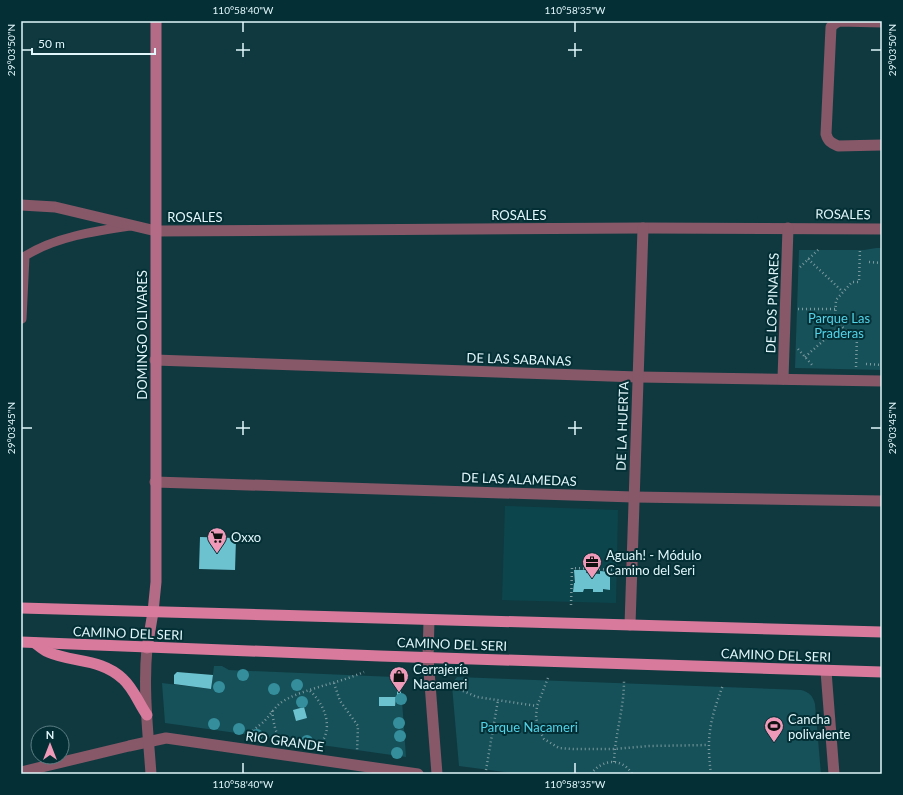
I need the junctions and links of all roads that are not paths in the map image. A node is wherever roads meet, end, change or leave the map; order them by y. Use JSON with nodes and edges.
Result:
{"nodes":[{"id":1,"x":156,"y":21,"type":"edge"},
{"id":2,"x":882,"y":22,"type":"edge"},
{"id":3,"x":882,"y":145,"type":"edge"},
{"id":4,"x":21,"y":205,"type":"edge"},
{"id":5,"x":133,"y":226,"type":"junction"},
{"id":6,"x":643,"y":228,"type":"junction"},
{"id":7,"x":788,"y":228,"type":"junction"},
{"id":8,"x":882,"y":229,"type":"edge"},
{"id":9,"x":156,"y":231,"type":"junction"},
{"id":10,"x":22,"y":319,"type":"edge"},
{"id":11,"x":155,"y":360,"type":"junction"},
{"id":12,"x":638,"y":377,"type":"junction"},
{"id":13,"x":784,"y":379,"type":"junction"},
{"id":14,"x":882,"y":381,"type":"edge"},
{"id":15,"x":155,"y":482,"type":"junction"},
{"id":16,"x":633,"y":497,"type":"junction"},
{"id":17,"x":882,"y":501,"type":"edge"},
{"id":18,"x":21,"y":608,"type":"edge"},
{"id":19,"x":153,"y":612,"type":"junction"},
{"id":20,"x":429,"y":620,"type":"junction"},
{"id":21,"x":630,"y":624,"type":"junction"},
{"id":22,"x":882,"y":632,"type":"edge"},
{"id":23,"x":21,"y":642,"type":"edge"},
{"id":24,"x":35,"y":643,"type":"junction"},
{"id":25,"x":147,"y":648,"type":"junction"},
{"id":26,"x":428,"y":658,"type":"junction"},
{"id":27,"x":826,"y":671,"type":"junction"},
{"id":28,"x":882,"y":672,"type":"edge"},
{"id":29,"x":147,"y":715,"type":"junction"},
{"id":30,"x":149,"y":741,"type":"junction"},
{"id":31,"x":21,"y":772,"type":"edge"},
{"id":32,"x":151,"y":774,"type":"edge"},
{"id":33,"x":418,"y":774,"type":"edge"},
{"id":34,"x":437,"y":774,"type":"edge"},
{"id":35,"x":834,"y":774,"type":"edge"}],
"edges":[{"from":1,"to":9,"type":"main road","name":"DOMINGO OLIVARES"},
{"from":2,"to":3,"type":"street"},
{"from":4,"to":5,"type":"street","name":"ROSALES"},
{"from":5,"to":9,"type":"street","name":"ROSALES"},
{"from":5,"to":10,"type":"lane"},
{"from":6,"to":7,"type":"street","name":"ROSALES"},
{"from":6,"to":9,"type":"street","name":"ROSALES"},
{"from":6,"to":12,"type":"street","name":"DE LA HUERTA"},
{"from":7,"to":8,"type":"street","name":"ROSALES"},
{"from":7,"to":13,"type":"street","name":"DE LOS PINARES"},
{"from":9,"to":11,"type":"main road","name":"DOMINGO OLIVARES"},
{"from":11,"to":12,"type":"street","name":"DE LAS SABANAS"},
{"from":11,"to":15,"type":"main road","name":"DOMINGO OLIVARES"},
{"from":12,"to":13,"type":"street","name":"DE LAS SABANAS"},
{"from":12,"to":16,"type":"street","name":"DE LA HUERTA"},
{"from":13,"to":14,"type":"street","name":"DE LAS SABANAS"},
{"from":15,"to":16,"type":"street","name":"DE LAS ALAMEDAS"},
{"from":15,"to":19,"type":"main road","name":"DOMINGO OLIVARES"},
{"from":16,"to":17,"type":"street","name":"DE LAS ALAMEDAS"},
{"from":16,"to":21,"type":"street","name":"DE LA HUERTA"},
{"from":18,"to":19,"type":"main road","name":"CAMINO DEL SERI"},
{"from":19,"to":20,"type":"main road","name":"CAMINO DEL SERI"},
{"from":19,"to":25,"type":"main road","name":"DOMINGO OLIVARES"},
{"from":20,"to":21,"type":"main road","name":"CAMINO DEL SERI"},
{"from":20,"to":26,"type":"street"},
{"from":21,"to":22,"type":"main road","name":"CAMINO DEL SERI"},
{"from":23,"to":24,"type":"main road","name":"CAMINO DEL SERI"},
{"from":24,"to":25,"type":"main road","name":"CAMINO DEL SERI"},
{"from":24,"to":29,"type":"main road"},
{"from":25,"to":26,"type":"main road","name":"CAMINO DEL SERI"},
{"from":25,"to":29,"type":"street"},
{"from":26,"to":27,"type":"main road","name":"CAMINO DEL SERI"},
{"from":26,"to":34,"type":"street"},
{"from":27,"to":28,"type":"main road","name":"CAMINO DEL SERI"},
{"from":27,"to":35,"type":"street"},
{"from":29,"to":30,"type":"street"},
{"from":30,"to":31,"type":"street","name":"RIO GRANDE"},
{"from":30,"to":32,"type":"street"},
{"from":30,"to":33,"type":"street","name":"RIO GRANDE"}]}
